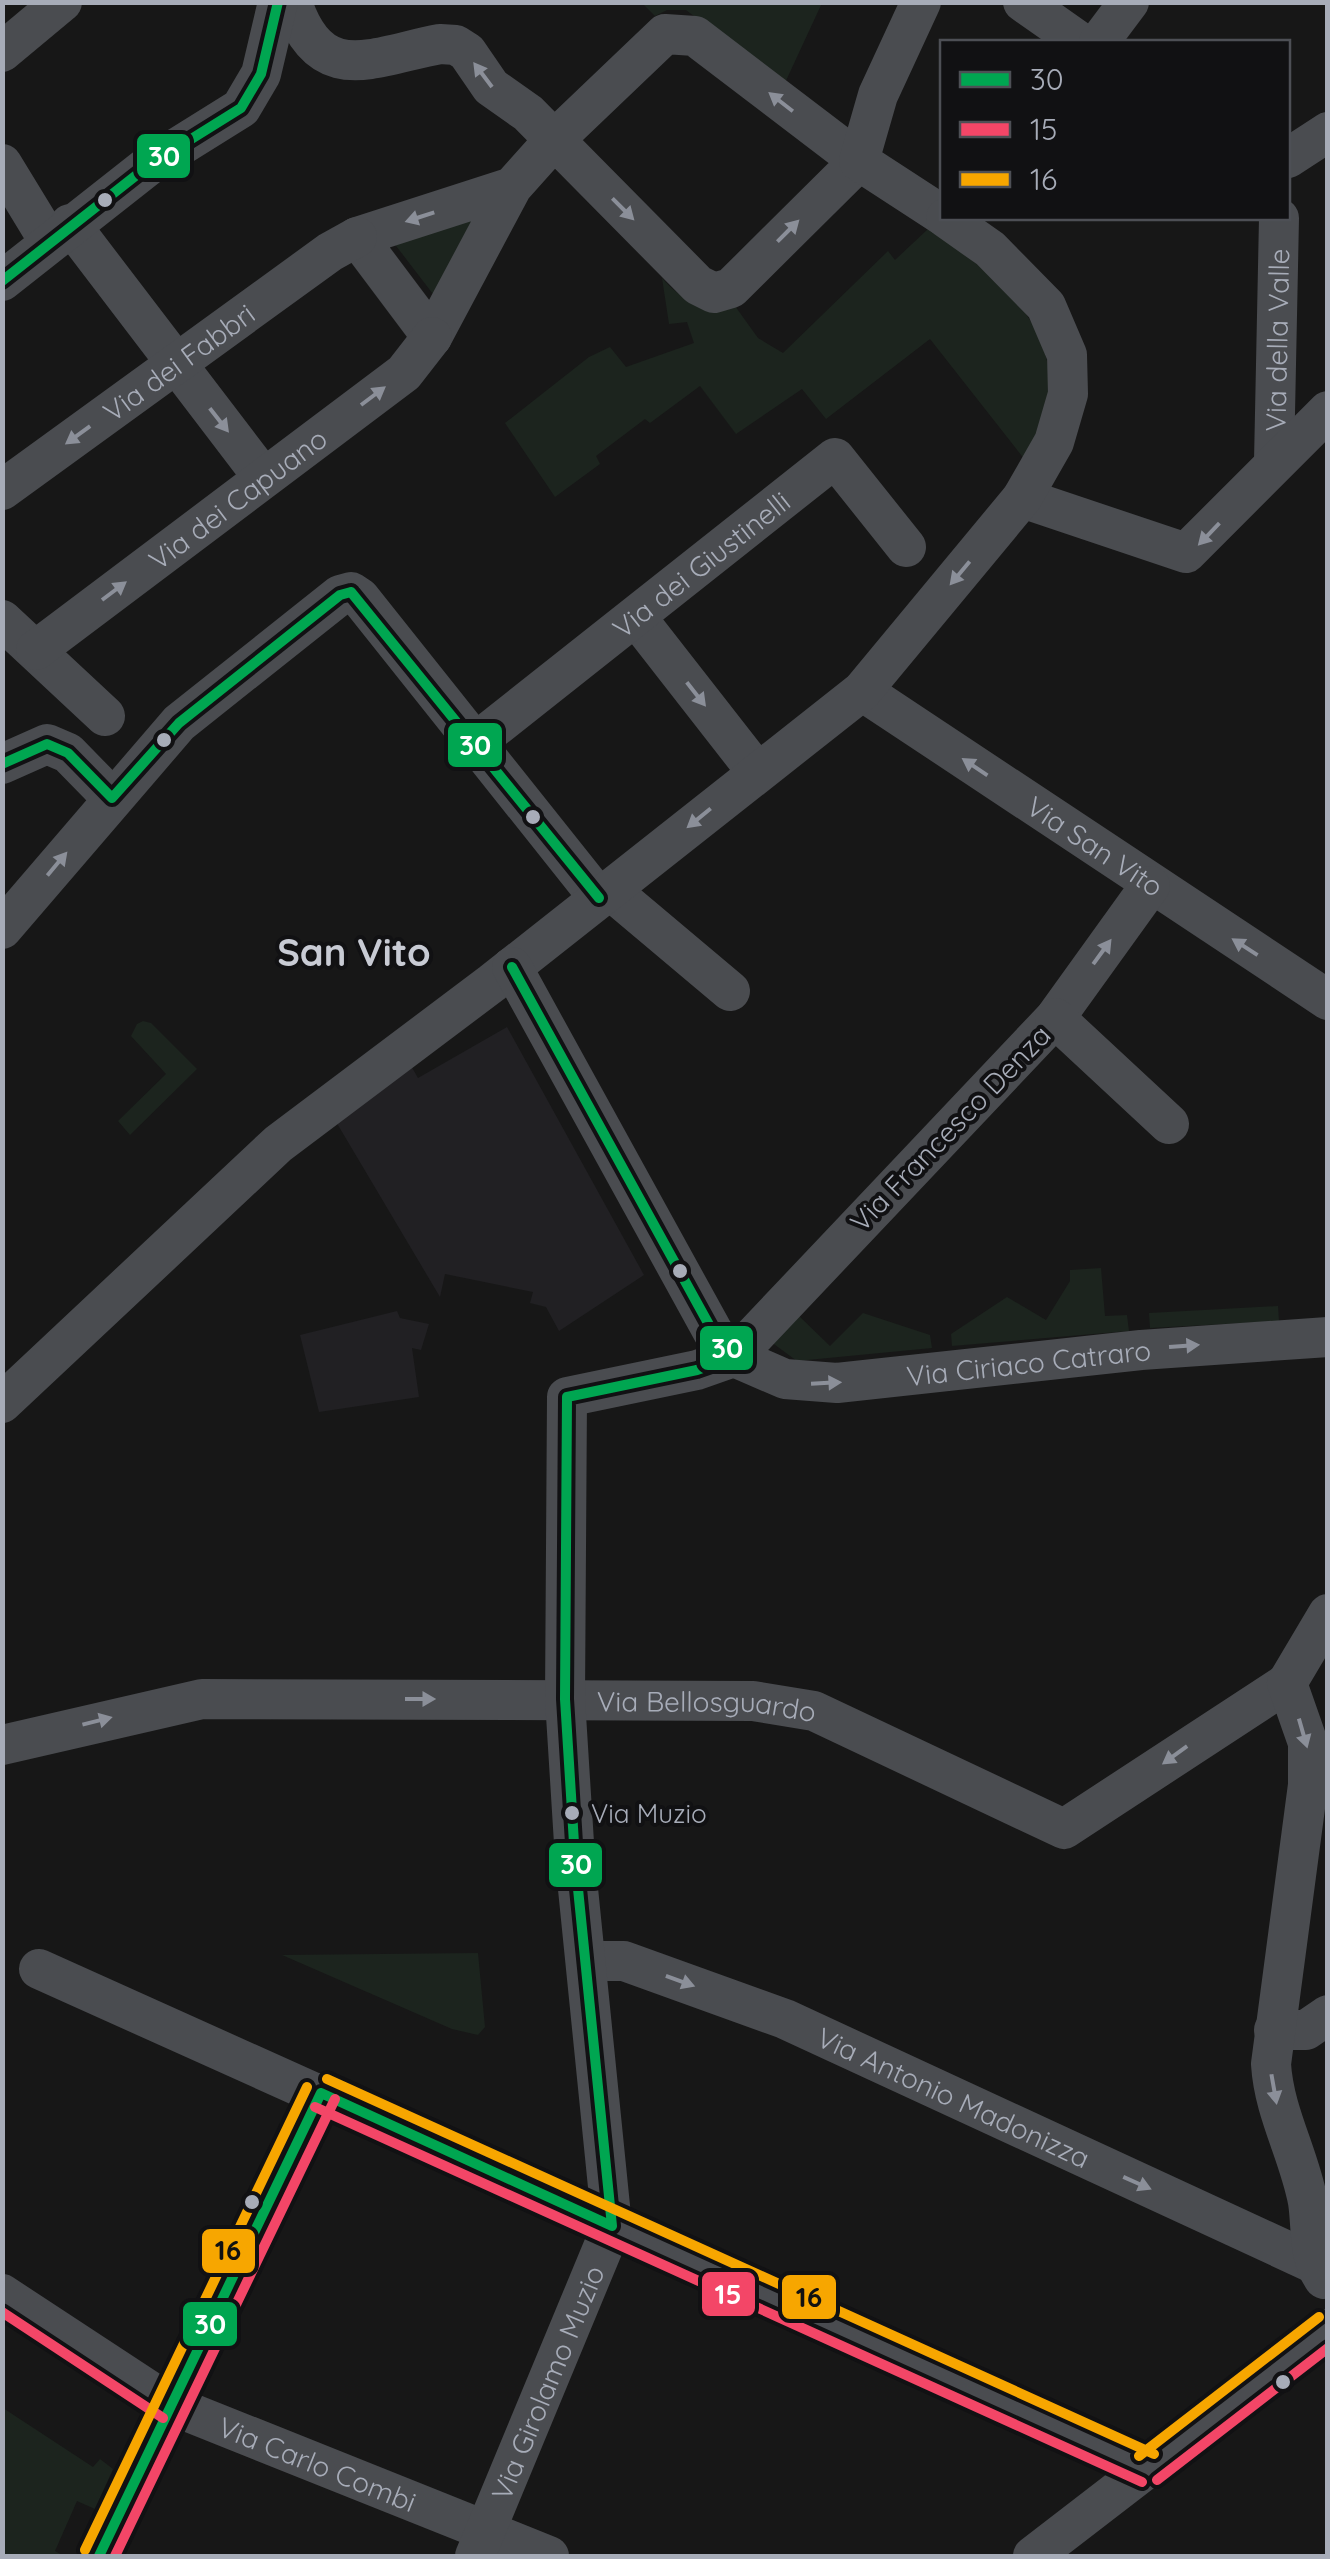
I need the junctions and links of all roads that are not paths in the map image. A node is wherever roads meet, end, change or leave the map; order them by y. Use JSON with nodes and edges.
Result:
{"nodes":[{"id":1,"x":62,"y":2,"type":"edge"},
{"id":2,"x":278,"y":2,"type":"edge"},
{"id":3,"x":292,"y":2,"type":"edge"},
{"id":4,"x":922,"y":2,"type":"edge"},
{"id":5,"x":1022,"y":2,"type":"edge"},
{"id":6,"x":1129,"y":2,"type":"edge"},
{"id":7,"x":1077,"y":40,"type":"edge"},
{"id":8,"x":1101,"y":40,"type":"edge"},
{"id":9,"x":2,"y":52,"type":"edge"},
{"id":10,"x":1328,"y":132,"type":"edge"},
{"id":11,"x":554,"y":140,"type":"junction"},
{"id":12,"x":1290,"y":157,"type":"edge"},
{"id":13,"x":859,"y":160,"type":"junction"},
{"id":14,"x":2,"y":164,"type":"edge"},
{"id":15,"x":512,"y":187,"type":"junction"},
{"id":16,"x":940,"y":213,"type":"edge"},
{"id":17,"x":950,"y":220,"type":"edge"},
{"id":18,"x":1279,"y":220,"type":"edge"},
{"id":19,"x":60,"y":232,"type":"junction"},
{"id":20,"x":357,"y":237,"type":"junction"},
{"id":21,"x":2,"y":280,"type":"edge"},
{"id":22,"x":432,"y":338,"type":"junction"},
{"id":23,"x":175,"y":363,"type":"junction"},
{"id":24,"x":1328,"y":411,"type":"edge"},
{"id":25,"x":1274,"y":462,"type":"junction"},
{"id":26,"x":263,"y":478,"type":"junction"},
{"id":27,"x":2,"y":490,"type":"edge"},
{"id":28,"x":1022,"y":498,"type":"junction"},
{"id":29,"x":906,"y":547,"type":"dead end"},
{"id":30,"x":636,"y":616,"type":"junction"},
{"id":31,"x":2,"y":620,"type":"edge"},
{"id":32,"x":36,"y":650,"type":"junction"},
{"id":33,"x":862,"y":691,"type":"junction"},
{"id":34,"x":105,"y":716,"type":"dead end"},
{"id":35,"x":475,"y":742,"type":"junction"},
{"id":36,"x":2,"y":764,"type":"edge"},
{"id":37,"x":757,"y":772,"type":"junction"},
{"id":38,"x":112,"y":798,"type":"junction"},
{"id":39,"x":1150,"y":886,"type":"junction"},
{"id":40,"x":604,"y":894,"type":"junction"},
{"id":41,"x":2,"y":929,"type":"edge"},
{"id":42,"x":512,"y":967,"type":"junction"},
{"id":43,"x":730,"y":992,"type":"dead end"},
{"id":44,"x":1328,"y":1000,"type":"edge"},
{"id":45,"x":1055,"y":1018,"type":"junction"},
{"id":46,"x":1169,"y":1124,"type":"dead end"},
{"id":47,"x":1328,"y":1337,"type":"edge"},
{"id":48,"x":734,"y":1357,"type":"junction"},
{"id":49,"x":2,"y":1403,"type":"edge"},
{"id":50,"x":1328,"y":1614,"type":"edge"},
{"id":51,"x":1286,"y":1683,"type":"junction"},
{"id":52,"x":565,"y":1698,"type":"junction"},
{"id":53,"x":2,"y":1744,"type":"edge"},
{"id":54,"x":586,"y":1962,"type":"junction"},
{"id":55,"x":39,"y":1969,"type":"dead end"},
{"id":56,"x":1328,"y":2015,"type":"edge"},
{"id":57,"x":1274,"y":2030,"type":"junction"},
{"id":58,"x":321,"y":2093,"type":"junction"},
{"id":59,"x":612,"y":2226,"type":"junction"},
{"id":60,"x":1320,"y":2273,"type":"edge"},
{"id":61,"x":2,"y":2294,"type":"edge"},
{"id":62,"x":1328,"y":2328,"type":"edge"},
{"id":63,"x":171,"y":2405,"type":"junction"},
{"id":64,"x":1148,"y":2468,"type":"junction"},
{"id":65,"x":480,"y":2544,"type":"edge"},
{"id":66,"x":100,"y":2556,"type":"edge"},
{"id":67,"x":549,"y":2556,"type":"edge"},
{"id":68,"x":1032,"y":2556,"type":"edge"}],
"edges":[{"from":1,"to":9,"type":"street"},
{"from":2,"to":19,"type":"street"},
{"from":11,"to":3,"type":"street","one_way":true},
{"from":4,"to":13,"type":"street"},
{"from":5,"to":7,"type":"street"},
{"from":6,"to":8,"type":"street"},
{"from":10,"to":12,"type":"street"},
{"from":13,"to":11,"type":"street","name":"Via dei Capuano","one_way":true},
{"from":11,"to":13,"type":"street","one_way":true},
{"from":11,"to":15,"type":"street","name":"Via dei Capuano"},
{"from":13,"to":16,"type":"street","name":"Via dei Capuano"},
{"from":14,"to":19,"type":"street"},
{"from":15,"to":20,"type":"street","name":"Via dei Fabbri","one_way":true},
{"from":15,"to":22,"type":"street","name":"Via dei Capuano"},
{"from":17,"to":28,"type":"street","name":"Via dei Capuano"},
{"from":18,"to":25,"type":"street","name":"Via della Valle"},
{"from":19,"to":21,"type":"street"},
{"from":19,"to":23,"type":"street"},
{"from":20,"to":22,"type":"street"},
{"from":20,"to":23,"type":"street","name":"Via dei Fabbri"},
{"from":26,"to":22,"type":"street","name":"Via dei Capuano","one_way":true},
{"from":23,"to":26,"type":"street","one_way":true},
{"from":23,"to":27,"type":"street","name":"Via dei Fabbri","one_way":true},
{"from":24,"to":25,"type":"street"},
{"from":25,"to":28,"type":"street","one_way":true},
{"from":32,"to":26,"type":"street","name":"Via dei Capuano","one_way":true},
{"from":28,"to":33,"type":"street","name":"Via dei Capuano","one_way":true},
{"from":29,"to":30,"type":"street","name":"Via dei Giustinelli"},
{"from":30,"to":35,"type":"street","name":"Via dei Giustinelli"},
{"from":30,"to":37,"type":"street","one_way":true},
{"from":31,"to":32,"type":"street"},
{"from":32,"to":34,"type":"street"},
{"from":33,"to":37,"type":"street","name":"Via dei Capuano"},
{"from":39,"to":33,"type":"street","name":"Via San Vito","one_way":true},
{"from":35,"to":38,"type":"street"},
{"from":35,"to":40,"type":"street"},
{"from":36,"to":38,"type":"street"},
{"from":37,"to":40,"type":"street","name":"Via dei Capuano","one_way":true},
{"from":41,"to":38,"type":"street","one_way":true},
{"from":44,"to":39,"type":"street","name":"Via San Vito","one_way":true},
{"from":45,"to":39,"type":"street","name":"Via Francesco Denza","one_way":true},
{"from":40,"to":42,"type":"street","name":"Via dei Capuano"},
{"from":40,"to":43,"type":"street"},
{"from":42,"to":48,"type":"street"},
{"from":42,"to":49,"type":"street","name":"Via dei Capuano"},
{"from":45,"to":46,"type":"street"},
{"from":45,"to":48,"type":"street","name":"Via Francesco Denza"},
{"from":48,"to":47,"type":"street","name":"Via Ciriaco Catraro","one_way":true},
{"from":48,"to":52,"type":"street","name":"Via Girolamo Muzio"},
{"from":50,"to":51,"type":"street"},
{"from":51,"to":52,"type":"street","name":"Via Bellosguardo","one_way":true},
{"from":51,"to":57,"type":"street","one_way":true},
{"from":53,"to":52,"type":"street","name":"Via Bellosguardo","one_way":true},
{"from":52,"to":54,"type":"street","name":"Via Girolamo Muzio"},
{"from":54,"to":59,"type":"street","name":"Via Girolamo Muzio"},
{"from":54,"to":60,"type":"street","name":"Via Antonio Madonizza","one_way":true},
{"from":55,"to":58,"type":"street"},
{"from":56,"to":57,"type":"street"},
{"from":57,"to":60,"type":"street","one_way":true},
{"from":58,"to":59,"type":"street"},
{"from":58,"to":63,"type":"street"},
{"from":59,"to":64,"type":"street"},
{"from":59,"to":65,"type":"street","name":"Via Girolamo Muzio"},
{"from":61,"to":63,"type":"street","name":"Via Carlo Combi"},
{"from":62,"to":64,"type":"street"},
{"from":63,"to":65,"type":"street","name":"Via Carlo Combi"},
{"from":63,"to":66,"type":"street"},
{"from":64,"to":68,"type":"street"},
{"from":65,"to":67,"type":"street","name":"Via Carlo Combi"}]}
